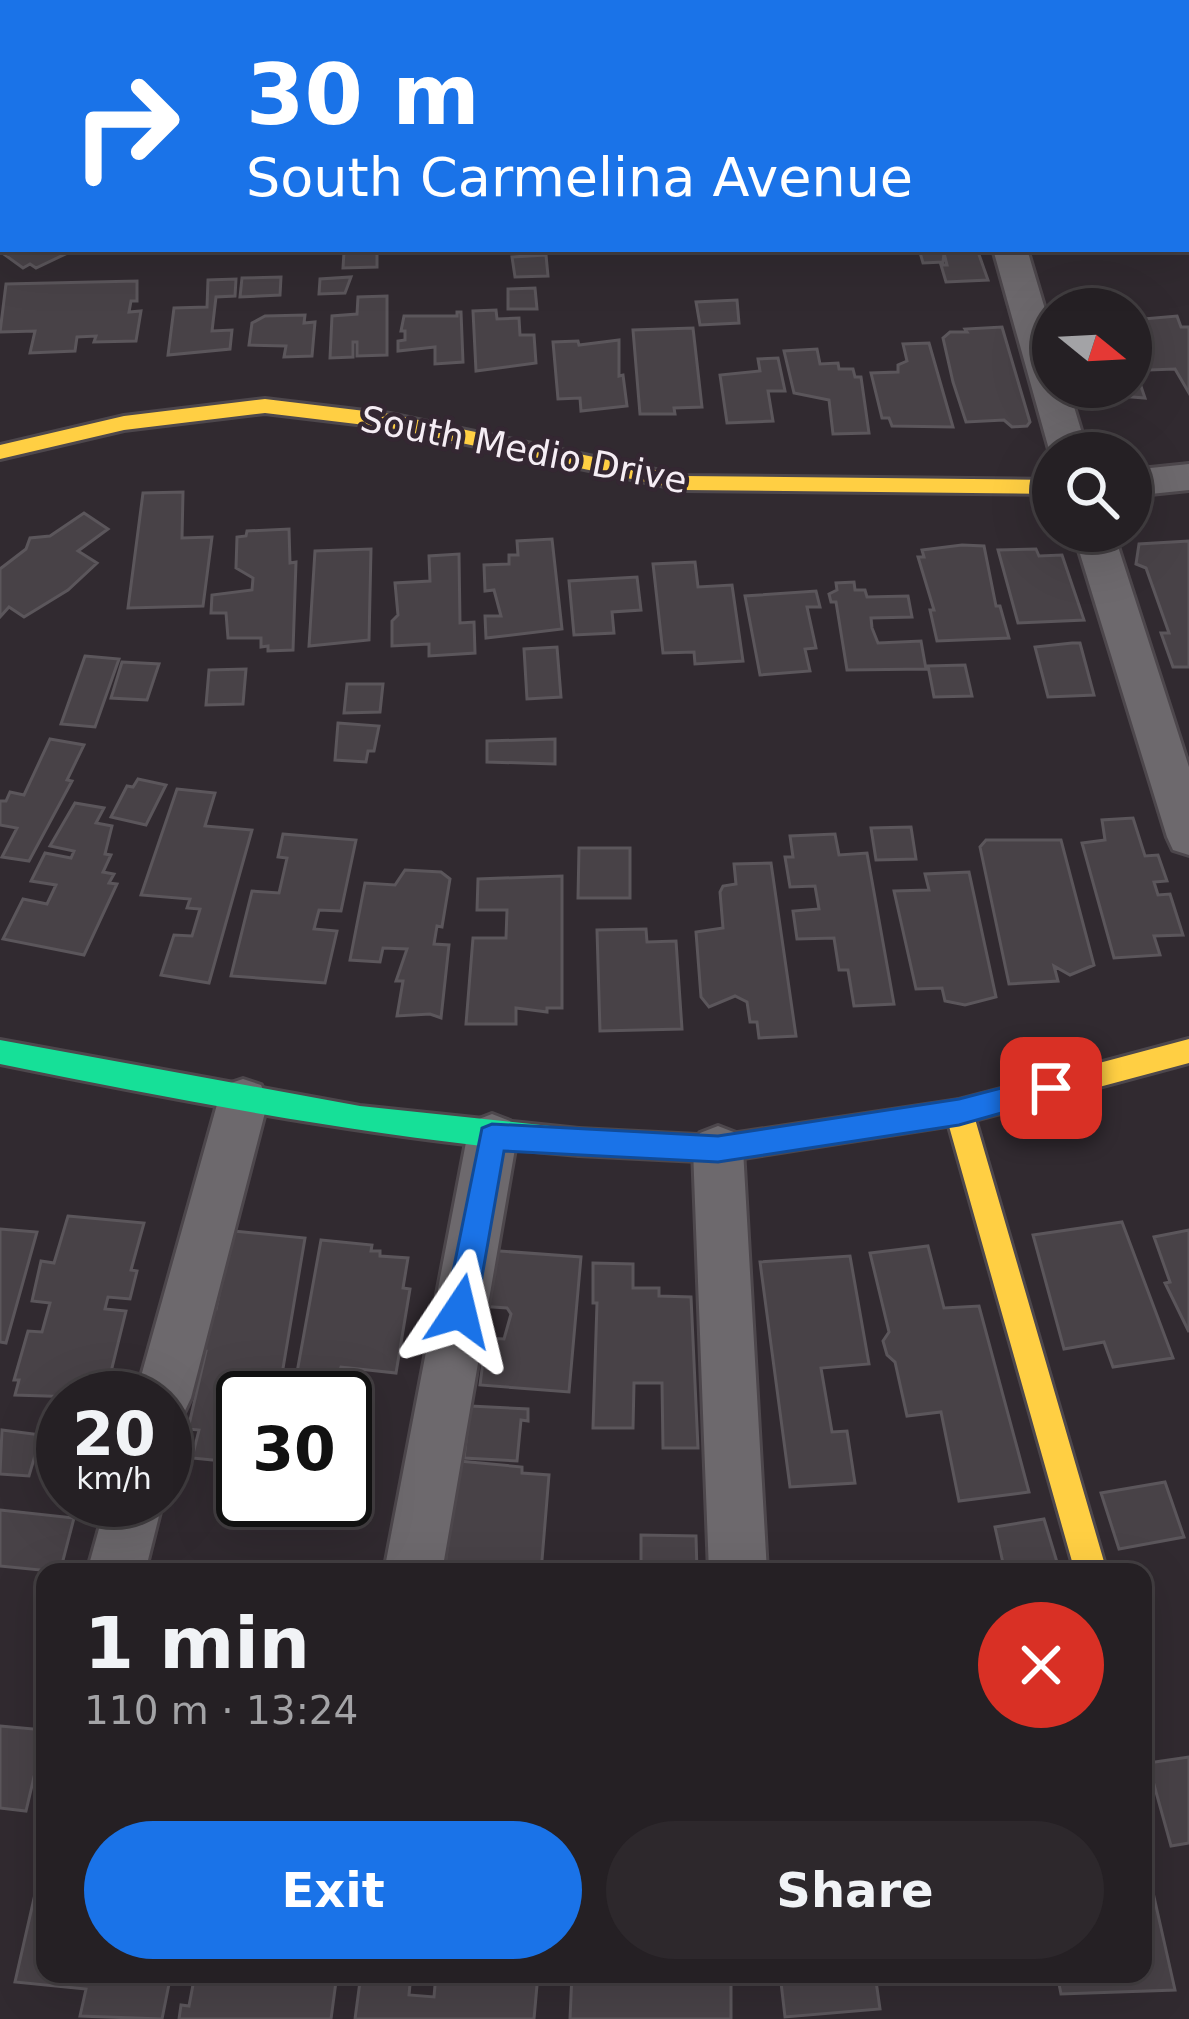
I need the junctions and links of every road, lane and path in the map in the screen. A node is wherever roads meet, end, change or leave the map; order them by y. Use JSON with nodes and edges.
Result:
{"nodes":[{"id":1,"x":1011,"y":252,"type":"edge"},
{"id":2,"x":1063,"y":432,"type":"edge"},
{"id":3,"x":1,"y":448,"type":"edge"},
{"id":4,"x":1189,"y":477,"type":"edge"},
{"id":5,"x":1152,"y":480,"type":"edge"},
{"id":6,"x":1032,"y":487,"type":"edge"},
{"id":7,"x":1100,"y":552,"type":"edge"},
{"id":8,"x":1189,"y":837,"type":"edge"},
{"id":9,"x":1189,"y":1051,"type":"edge"},
{"id":10,"x":0,"y":1052,"type":"edge"},
{"id":11,"x":243,"y":1101,"type":"junction"},
{"id":12,"x":959,"y":1112,"type":"junction"},
{"id":13,"x":492,"y":1137,"type":"junction"},
{"id":14,"x":718,"y":1149,"type":"junction"},
{"id":15,"x":170,"y":1371,"type":"edge"},
{"id":16,"x":128,"y":1527,"type":"edge"},
{"id":17,"x":118,"y":1563,"type":"edge"},
{"id":18,"x":415,"y":1563,"type":"edge"},
{"id":19,"x":738,"y":1563,"type":"edge"},
{"id":20,"x":1087,"y":1563,"type":"edge"}],
"edges":[{"from":1,"to":2,"type":"street"},
{"from":3,"to":6,"type":"street","name":"South Medio Drive"},
{"from":4,"to":5,"type":"street"},
{"from":7,"to":8,"type":"street"},
{"from":9,"to":12,"type":"street"},
{"from":10,"to":11,"type":"street"},
{"from":11,"to":13,"type":"street"},
{"from":11,"to":15,"type":"street"},
{"from":12,"to":14,"type":"street"},
{"from":12,"to":20,"type":"street"},
{"from":13,"to":14,"type":"street"},
{"from":13,"to":18,"type":"street"},
{"from":14,"to":19,"type":"street"},
{"from":16,"to":17,"type":"street"}]}
